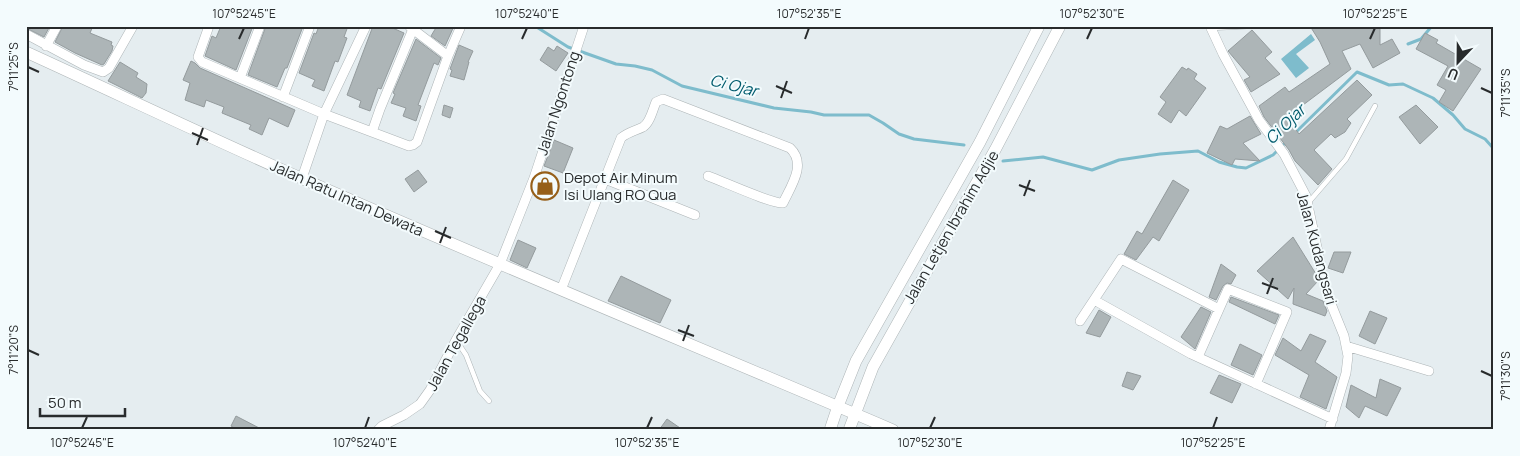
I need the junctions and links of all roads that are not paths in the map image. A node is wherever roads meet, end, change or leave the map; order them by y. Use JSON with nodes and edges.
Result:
{"nodes":[{"id":1,"x":57,"y":26,"type":"edge"},
{"id":2,"x":133,"y":26,"type":"edge"},
{"id":3,"x":209,"y":26,"type":"edge"},
{"id":4,"x":260,"y":26,"type":"edge"},
{"id":5,"x":310,"y":26,"type":"edge"},
{"id":6,"x":366,"y":26,"type":"edge"},
{"id":7,"x":461,"y":26,"type":"edge"},
{"id":8,"x":1039,"y":26,"type":"edge"},
{"id":9,"x":1060,"y":26,"type":"edge"},
{"id":10,"x":1252,"y":26,"type":"edge"},
{"id":11,"x":1210,"y":27,"type":"edge"},
{"id":12,"x":412,"y":28,"type":"edge"},
{"id":13,"x":584,"y":28,"type":"edge"},
{"id":14,"x":26,"y":34,"type":"edge"},
{"id":15,"x":46,"y":46,"type":"junction"},
{"id":16,"x":1026,"y":50,"type":"junction"},
{"id":17,"x":26,"y":52,"type":"edge"},
{"id":18,"x":448,"y":56,"type":"junction"},
{"id":19,"x":1042,"y":57,"type":"junction"},
{"id":20,"x":240,"y":78,"type":"junction"},
{"id":21,"x":283,"y":97,"type":"junction"},
{"id":22,"x":1375,"y":106,"type":"dead end"},
{"id":23,"x":324,"y":114,"type":"junction"},
{"id":24,"x":372,"y":132,"type":"junction"},
{"id":25,"x":708,"y":176,"type":"dead end"},
{"id":26,"x":302,"y":178,"type":"junction"},
{"id":27,"x":605,"y":179,"type":"junction"},
{"id":28,"x":1307,"y":204,"type":"junction"},
{"id":29,"x":695,"y":215,"type":"dead end"},
{"id":30,"x":500,"y":264,"type":"junction"},
{"id":31,"x":561,"y":290,"type":"junction"},
{"id":32,"x":1094,"y":300,"type":"junction"},
{"id":33,"x":1219,"y":309,"type":"junction"},
{"id":34,"x":1080,"y":321,"type":"dead end"},
{"id":35,"x":456,"y":340,"type":"junction"},
{"id":36,"x":1346,"y":346,"type":"junction"},
{"id":37,"x":1198,"y":357,"type":"junction"},
{"id":38,"x":1429,"y":371,"type":"dead end"},
{"id":39,"x":1256,"y":384,"type":"junction"},
{"id":40,"x":489,"y":401,"type":"dead end"},
{"id":41,"x":838,"y":406,"type":"junction"},
{"id":42,"x":855,"y":413,"type":"junction"},
{"id":43,"x":1333,"y":419,"type":"junction"},
{"id":44,"x":378,"y":430,"type":"edge"},
{"id":45,"x":830,"y":430,"type":"edge"},
{"id":46,"x":849,"y":430,"type":"edge"},
{"id":47,"x":893,"y":430,"type":"edge"},
{"id":48,"x":1329,"y":430,"type":"edge"}],
"edges":[{"from":1,"to":15,"type":"street"},
{"from":2,"to":15,"type":"street"},
{"from":3,"to":20,"type":"street"},
{"from":4,"to":20,"type":"street"},
{"from":5,"to":21,"type":"street"},
{"from":6,"to":23,"type":"street"},
{"from":7,"to":18,"type":"street"},
{"from":8,"to":16,"type":"street","name":"Jalan Letjen Ibrahim Adjie"},
{"from":9,"to":19,"type":"street","name":"Jalan Letjen Ibrahim Adjie"},
{"from":10,"to":11,"type":"lane"},
{"from":11,"to":28,"type":"street","name":"Jalan Kudangsari"},
{"from":12,"to":18,"type":"street"},
{"from":12,"to":24,"type":"street"},
{"from":13,"to":30,"type":"street","name":"Jalan Ngontong"},
{"from":14,"to":15,"type":"street"},
{"from":16,"to":19,"type":"street"},
{"from":16,"to":41,"type":"street","name":"Jalan Letjen Ibrahim Adjie"},
{"from":17,"to":26,"type":"street","name":"Jalan Ratu Intan Dewata"},
{"from":18,"to":24,"type":"street"},
{"from":19,"to":42,"type":"street","name":"Jalan Letjen Ibrahim Adjie"},
{"from":20,"to":21,"type":"street"},
{"from":21,"to":23,"type":"street"},
{"from":22,"to":28,"type":"lane"},
{"from":23,"to":24,"type":"street"},
{"from":23,"to":26,"type":"street"},
{"from":25,"to":27,"type":"street"},
{"from":26,"to":30,"type":"street","name":"Jalan Ratu Intan Dewata"},
{"from":27,"to":29,"type":"street"},
{"from":27,"to":31,"type":"street"},
{"from":28,"to":36,"type":"street","name":"Jalan Kudangsari"},
{"from":30,"to":31,"type":"street","name":"Jalan Ratu Intan Dewata"},
{"from":30,"to":35,"type":"street","name":"Jalan Tegallega"},
{"from":31,"to":41,"type":"street","name":"Jalan Ratu Intan Dewata"},
{"from":32,"to":33,"type":"street"},
{"from":32,"to":34,"type":"street"},
{"from":32,"to":37,"type":"street"},
{"from":33,"to":37,"type":"street"},
{"from":33,"to":39,"type":"street"},
{"from":35,"to":40,"type":"lane"},
{"from":35,"to":44,"type":"street","name":"Jalan Tegallega"},
{"from":36,"to":38,"type":"street"},
{"from":36,"to":43,"type":"street","name":"Jalan Kudangsari"},
{"from":37,"to":39,"type":"street"},
{"from":39,"to":43,"type":"street"},
{"from":41,"to":42,"type":"street","name":"Jalan Ratu Intan Dewata"},
{"from":41,"to":45,"type":"street","name":"Jalan Letjen Ibrahim Adjie"},
{"from":42,"to":46,"type":"street","name":"Jalan Letjen Ibrahim Adjie"},
{"from":42,"to":47,"type":"street","name":"Jalan Ratu Intan Dewata"},
{"from":43,"to":48,"type":"street","name":"Jalan Kudangsari"}]}
